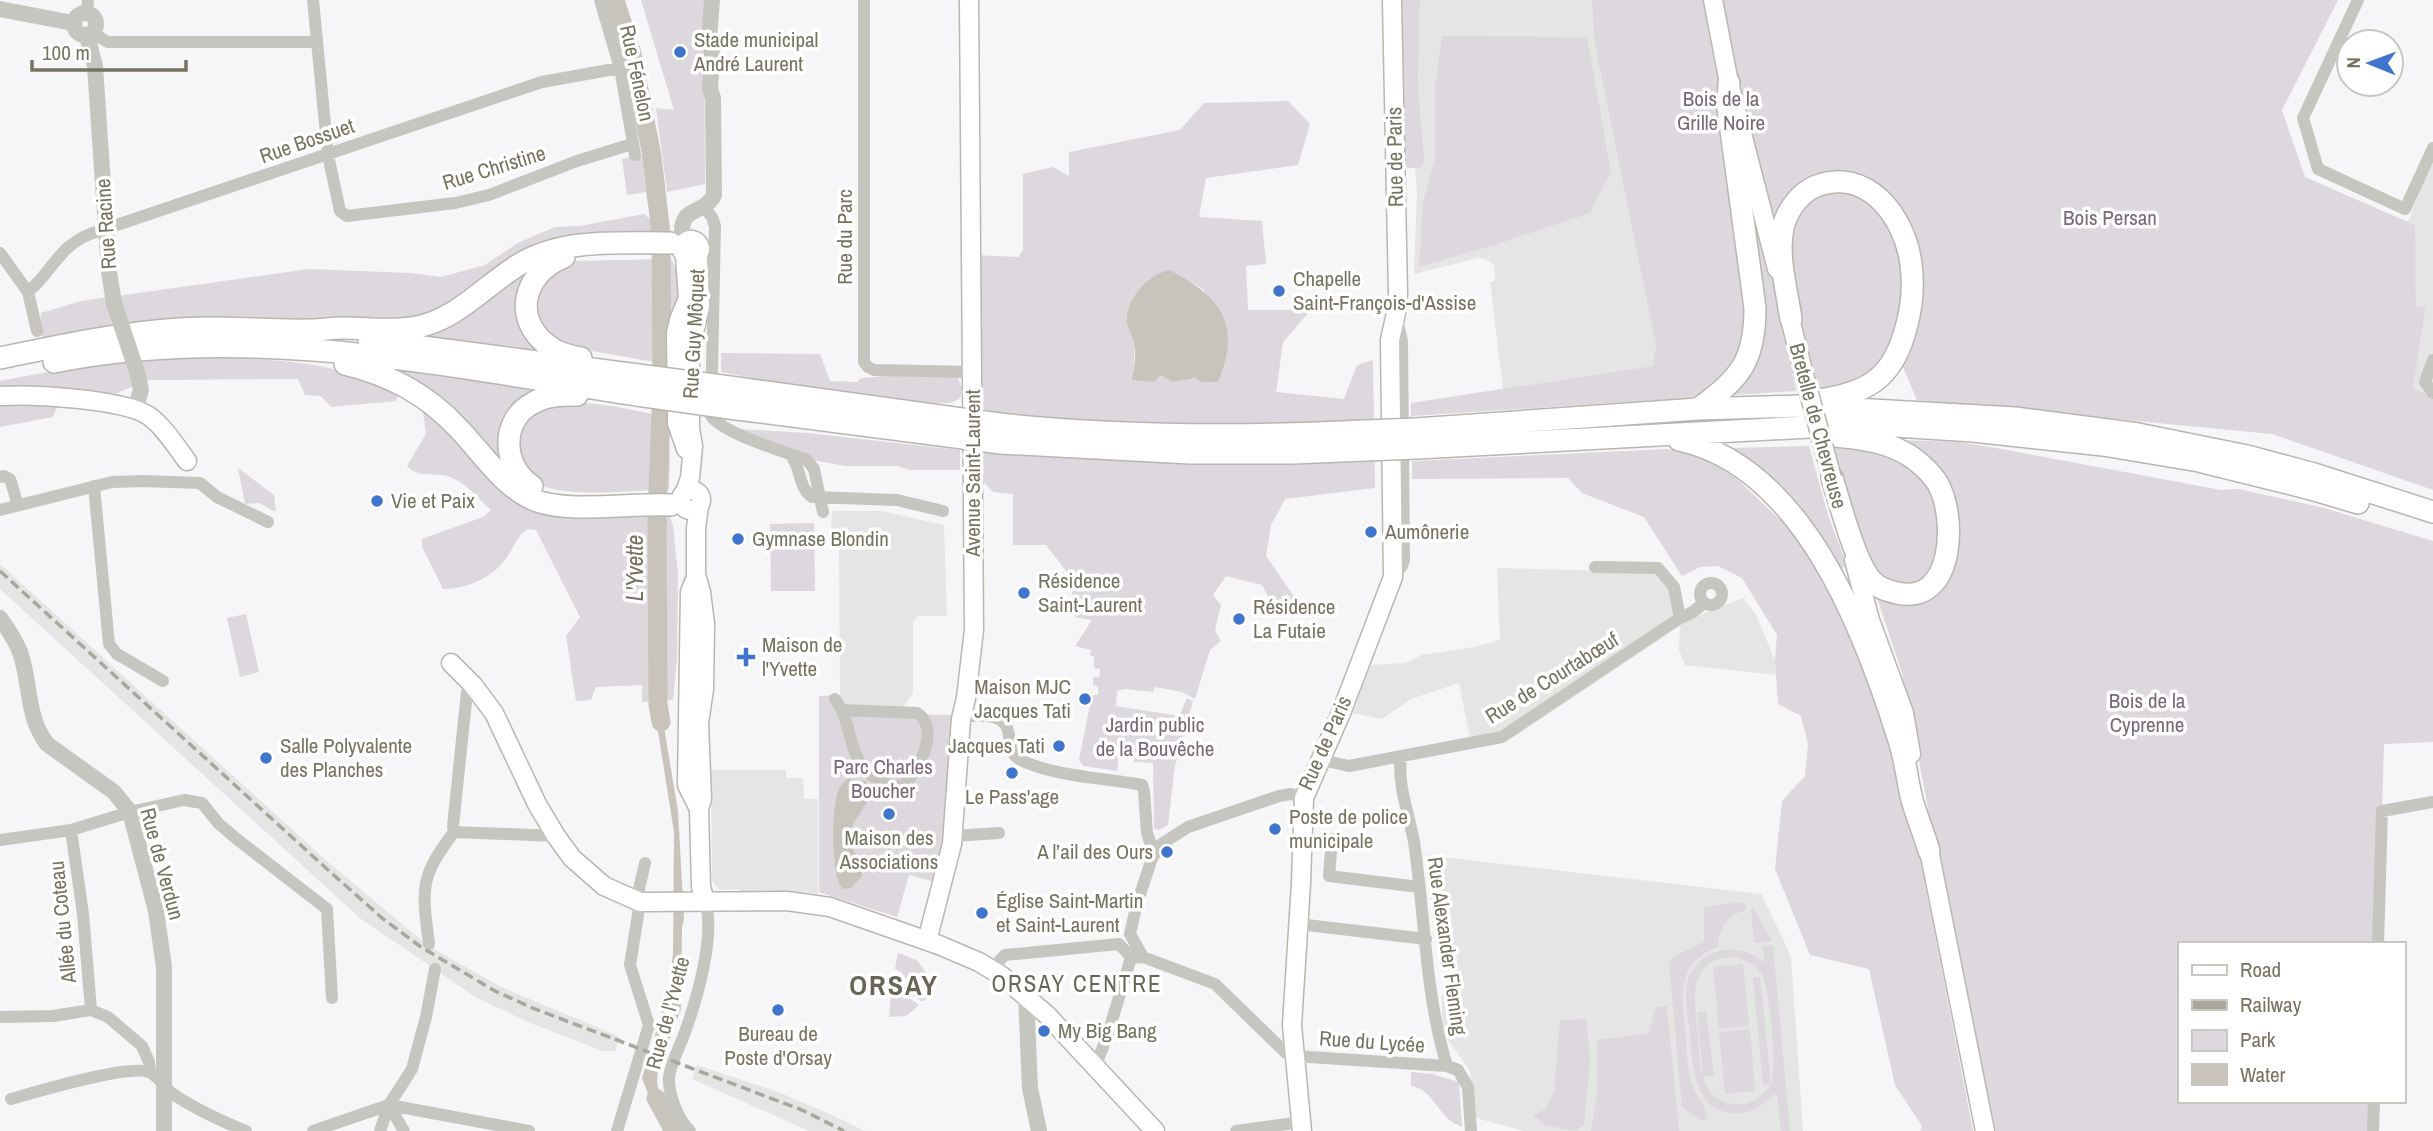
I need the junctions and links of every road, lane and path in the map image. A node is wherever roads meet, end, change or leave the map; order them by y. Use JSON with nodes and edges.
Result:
{"nodes":[{"id":1,"x":313,"y":0,"type":"edge"},
{"id":2,"x":600,"y":0,"type":"edge"},
{"id":3,"x":712,"y":0,"type":"edge"},
{"id":4,"x":864,"y":0,"type":"edge"},
{"id":5,"x":969,"y":0,"type":"edge"},
{"id":6,"x":1392,"y":0,"type":"edge"},
{"id":7,"x":1713,"y":0,"type":"edge"},
{"id":8,"x":2358,"y":0,"type":"edge"},
{"id":9,"x":0,"y":9,"type":"edge"},
{"id":10,"x":83,"y":12,"type":"edge"},
{"id":11,"x":90,"y":34,"type":"junction"},
{"id":12,"x":317,"y":42,"type":"junction"},
{"id":13,"x":620,"y":68,"type":"junction"},
{"id":14,"x":1729,"y":83,"type":"junction"},
{"id":15,"x":2433,"y":148,"type":"edge"},
{"id":16,"x":634,"y":150,"type":"joint"},
{"id":17,"x":328,"y":155,"type":"junction"},
{"id":18,"x":704,"y":208,"type":"junction"},
{"id":19,"x":106,"y":229,"type":"junction"},
{"id":20,"x":675,"y":248,"type":"junction"},
{"id":21,"x":0,"y":253,"type":"edge"},
{"id":22,"x":28,"y":292,"type":"junction"},
{"id":23,"x":1791,"y":319,"type":"junction"},
{"id":24,"x":311,"y":330,"type":"junction"},
{"id":25,"x":37,"y":331,"type":"dead end"},
{"id":26,"x":215,"y":346,"type":"junction"},
{"id":27,"x":0,"y":358,"type":"edge"},
{"id":28,"x":2433,"y":360,"type":"edge"},
{"id":29,"x":0,"y":372,"type":"edge"},
{"id":30,"x":973,"y":372,"type":"junction"},
{"id":31,"x":637,"y":385,"type":"junction"},
{"id":32,"x":606,"y":390,"type":"junction"},
{"id":33,"x":2433,"y":393,"type":"edge"},
{"id":34,"x":0,"y":396,"type":"edge"},
{"id":35,"x":1800,"y":407,"type":"junction"},
{"id":36,"x":1698,"y":409,"type":"junction"},
{"id":37,"x":142,"y":412,"type":"junction"},
{"id":38,"x":1798,"y":429,"type":"junction"},
{"id":39,"x":1656,"y":436,"type":"junction"},
{"id":40,"x":1417,"y":438,"type":"junction"},
{"id":41,"x":187,"y":461,"type":"joint"},
{"id":42,"x":0,"y":477,"type":"edge"},
{"id":43,"x":1832,"y":478,"type":"junction"},
{"id":44,"x":200,"y":483,"type":"junction"},
{"id":45,"x":94,"y":486,"type":"junction"},
{"id":46,"x":821,"y":497,"type":"junction"},
{"id":47,"x":677,"y":499,"type":"junction"},
{"id":48,"x":18,"y":505,"type":"junction"},
{"id":49,"x":0,"y":510,"type":"edge"},
{"id":50,"x":943,"y":511,"type":"dead end"},
{"id":51,"x":823,"y":512,"type":"dead end"},
{"id":52,"x":2433,"y":512,"type":"edge"},
{"id":53,"x":268,"y":522,"type":"dead end"},
{"id":54,"x":2433,"y":527,"type":"edge"},
{"id":55,"x":1595,"y":567,"type":"dead end"},
{"id":56,"x":1704,"y":603,"type":"dead end"},
{"id":57,"x":0,"y":618,"type":"edge"},
{"id":58,"x":1681,"y":618,"type":"junction"},
{"id":59,"x":451,"y":663,"type":"dead end"},
{"id":60,"x":163,"y":681,"type":"dead end"},
{"id":61,"x":473,"y":685,"type":"junction"},
{"id":62,"x":835,"y":699,"type":"dead end"},
{"id":63,"x":842,"y":710,"type":"junction"},
{"id":64,"x":961,"y":719,"type":"junction"},
{"id":65,"x":1401,"y":757,"type":"junction"},
{"id":66,"x":1326,"y":761,"type":"dead end"},
{"id":67,"x":1304,"y":799,"type":"junction"},
{"id":68,"x":2433,"y":802,"type":"edge"},
{"id":69,"x":130,"y":812,"type":"junction"},
{"id":70,"x":71,"y":831,"type":"junction"},
{"id":71,"x":454,"y":832,"type":"junction"},
{"id":72,"x":999,"y":833,"type":"dead end"},
{"id":73,"x":556,"y":836,"type":"junction"},
{"id":74,"x":953,"y":836,"type":"junction"},
{"id":75,"x":0,"y":840,"type":"edge"},
{"id":76,"x":1365,"y":842,"type":"dead end"},
{"id":77,"x":1929,"y":851,"type":"junction"},
{"id":78,"x":1154,"y":854,"type":"junction"},
{"id":79,"x":645,"y":863,"type":"dead end"},
{"id":80,"x":1419,"y":887,"type":"junction"},
{"id":81,"x":705,"y":901,"type":"junction"},
{"id":82,"x":638,"y":902,"type":"junction"},
{"id":83,"x":1141,"y":907,"type":"dead end"},
{"id":84,"x":1298,"y":924,"type":"junction"},
{"id":85,"x":1426,"y":939,"type":"junction"},
{"id":86,"x":927,"y":941,"type":"junction"},
{"id":87,"x":2378,"y":942,"type":"edge"},
{"id":88,"x":429,"y":944,"type":"dead end"},
{"id":89,"x":1119,"y":944,"type":"junction"},
{"id":90,"x":1135,"y":948,"type":"junction"},
{"id":91,"x":435,"y":969,"type":"dead end"},
{"id":92,"x":991,"y":970,"type":"junction"},
{"id":93,"x":1026,"y":995,"type":"junction"},
{"id":94,"x":332,"y":998,"type":"dead end"},
{"id":95,"x":91,"y":1010,"type":"junction"},
{"id":96,"x":0,"y":1017,"type":"edge"},
{"id":97,"x":1292,"y":1025,"type":"junction"},
{"id":98,"x":1273,"y":1038,"type":"junction"},
{"id":99,"x":1294,"y":1056,"type":"junction"},
{"id":100,"x":1447,"y":1066,"type":"junction"},
{"id":101,"x":1095,"y":1067,"type":"junction"},
{"id":102,"x":150,"y":1072,"type":"junction"},
{"id":103,"x":163,"y":1086,"type":"junction"},
{"id":104,"x":11,"y":1099,"type":"dead end"},
{"id":105,"x":2374,"y":1103,"type":"edge"},
{"id":106,"x":389,"y":1105,"type":"junction"},
{"id":107,"x":1301,"y":1126,"type":"edge"},
{"id":108,"x":164,"y":1131,"type":"edge"},
{"id":109,"x":246,"y":1131,"type":"edge"},
{"id":110,"x":313,"y":1131,"type":"edge"},
{"id":111,"x":380,"y":1131,"type":"edge"},
{"id":112,"x":404,"y":1131,"type":"edge"},
{"id":113,"x":529,"y":1131,"type":"edge"},
{"id":114,"x":617,"y":1131,"type":"edge"},
{"id":115,"x":690,"y":1131,"type":"edge"},
{"id":116,"x":1039,"y":1131,"type":"edge"},
{"id":117,"x":1154,"y":1131,"type":"edge"},
{"id":118,"x":1236,"y":1131,"type":"edge"},
{"id":119,"x":1471,"y":1131,"type":"edge"},
{"id":120,"x":1985,"y":1131,"type":"edge"},
{"id":121,"x":2373,"y":1131,"type":"edge"}],
"edges":[{"from":1,"to":12,"type":"street"},
{"from":2,"to":13,"type":"street","name":"Rue Fénelon"},
{"from":3,"to":18,"type":"street"},
{"from":4,"to":30,"type":"street","name":"Rue du Parc"},
{"from":5,"to":30,"type":"main road","name":"Avenue Saint-Laurent"},
{"from":6,"to":67,"type":"main road","name":"Rue de Paris"},
{"from":7,"to":14,"type":"main road","name":"Bretelle de Chevreuse"},
{"from":8,"to":15,"type":"street"},
{"from":9,"to":10,"type":"street"},
{"from":10,"to":11,"type":"street"},
{"from":11,"to":12,"type":"street"},
{"from":11,"to":19,"type":"street","name":"Rue Racine"},
{"from":12,"to":17,"type":"street"},
{"from":13,"to":16,"type":"street","name":"Rue Fénelon"},
{"from":13,"to":17,"type":"street","name":"Rue Bossuet"},
{"from":14,"to":23,"type":"main road","name":"Bretelle de Chevreuse"},
{"from":14,"to":36,"type":"highway"},
{"from":16,"to":17,"type":"street","name":"Rue Christine"},
{"from":17,"to":19,"type":"street","name":"Rue Bossuet"},
{"from":18,"to":20,"type":"street"},
{"from":18,"to":46,"type":"street"},
{"from":19,"to":22,"type":"street","name":"Rue Bossuet"},
{"from":19,"to":37,"type":"street","name":"Rue Racine","bridge":true},
{"from":20,"to":24,"type":"highway"},
{"from":20,"to":31,"type":"highway"},
{"from":20,"to":47,"type":"main road","name":"Rue Guy Môquet"},
{"from":21,"to":22,"type":"street"},
{"from":22,"to":25,"type":"street"},
{"from":23,"to":35,"type":"highway"},
{"from":23,"to":43,"type":"main road","name":"Bretelle de Chevreuse","bridge":true},
{"from":24,"to":27,"type":"highway"},
{"from":24,"to":31,"type":"highway"},
{"from":26,"to":29,"type":"highway"},
{"from":26,"to":32,"type":"highway"},
{"from":26,"to":47,"type":"highway"},
{"from":28,"to":33,"type":"street"},
{"from":30,"to":64,"type":"main road","name":"Avenue Saint-Laurent"},
{"from":31,"to":32,"type":"highway"},
{"from":31,"to":40,"type":"highway","bridge":true},
{"from":32,"to":47,"type":"highway"},
{"from":34,"to":37,"type":"main road"},
{"from":35,"to":36,"type":"highway"},
{"from":35,"to":52,"type":"highway"},
{"from":36,"to":40,"type":"highway"},
{"from":37,"to":41,"type":"main road"},
{"from":38,"to":39,"type":"highway"},
{"from":38,"to":43,"type":"highway"},
{"from":38,"to":54,"type":"highway"},
{"from":39,"to":40,"type":"highway"},
{"from":39,"to":77,"type":"highway"},
{"from":41,"to":44,"type":"street"},
{"from":42,"to":48,"type":"street"},
{"from":43,"to":77,"type":"main road","name":"Bretelle de Chevreuse"},
{"from":44,"to":45,"type":"street"},
{"from":44,"to":53,"type":"street"},
{"from":45,"to":48,"type":"street"},
{"from":45,"to":60,"type":"street"},
{"from":46,"to":50,"type":"street"},
{"from":46,"to":51,"type":"street"},
{"from":47,"to":81,"type":"main road","name":"Rue Guy Môquet"},
{"from":48,"to":49,"type":"street"},
{"from":55,"to":58,"type":"street"},
{"from":56,"to":58,"type":"street","name":"Rue de Courtabœuf"},
{"from":57,"to":69,"type":"street","name":"Rue de Verdun"},
{"from":58,"to":65,"type":"street","name":"Rue de Courtabœuf"},
{"from":59,"to":61,"type":"main road"},
{"from":61,"to":71,"type":"street"},
{"from":61,"to":73,"type":"main road"},
{"from":62,"to":63,"type":"street"},
{"from":63,"to":63,"type":"street"},
{"from":64,"to":74,"type":"main road","name":"Avenue Saint-Laurent"},
{"from":64,"to":78,"type":"street"},
{"from":65,"to":66,"type":"street","name":"Rue de Courtabœuf"},
{"from":65,"to":80,"type":"street","name":"Rue Alexander Fleming"},
{"from":67,"to":78,"type":"street","name":"Rue de Paris"},
{"from":67,"to":84,"type":"main road"},
{"from":68,"to":87,"type":"street"},
{"from":69,"to":70,"type":"street"},
{"from":69,"to":94,"type":"street"},
{"from":69,"to":103,"type":"street","name":"Rue de Verdun"},
{"from":70,"to":75,"type":"street"},
{"from":70,"to":95,"type":"street","name":"Allée du Coteau"},
{"from":71,"to":73,"type":"street"},
{"from":71,"to":88,"type":"street"},
{"from":72,"to":74,"type":"street"},
{"from":73,"to":82,"type":"main road"},
{"from":74,"to":86,"type":"main road","name":"Avenue Saint-Laurent"},
{"from":76,"to":80,"type":"street"},
{"from":77,"to":120,"type":"main road","name":"Bretelle de Chevreuse"},
{"from":78,"to":90,"type":"street","name":"Rue de Paris"},
{"from":79,"to":82,"type":"street"},
{"from":80,"to":85,"type":"street","name":"Rue Alexander Fleming"},
{"from":81,"to":82,"type":"main road"},
{"from":81,"to":86,"type":"main road"},
{"from":81,"to":115,"type":"street","name":"Rue de l'Yvette"},
{"from":82,"to":114,"type":"street"},
{"from":83,"to":90,"type":"street"},
{"from":84,"to":85,"type":"street"},
{"from":84,"to":97,"type":"main road"},
{"from":85,"to":100,"type":"street","name":"Rue Alexander Fleming"},
{"from":86,"to":92,"type":"main road"},
{"from":89,"to":90,"type":"street"},
{"from":89,"to":90,"type":"street"},
{"from":89,"to":92,"type":"street"},
{"from":90,"to":98,"type":"street"},
{"from":90,"to":101,"type":"street"},
{"from":91,"to":106,"type":"street"},
{"from":92,"to":93,"type":"main road"},
{"from":93,"to":101,"type":"main road"},
{"from":93,"to":116,"type":"street"},
{"from":95,"to":96,"type":"street"},
{"from":95,"to":102,"type":"street"},
{"from":97,"to":98,"type":"street"},
{"from":97,"to":99,"type":"main road"},
{"from":98,"to":99,"type":"street"},
{"from":99,"to":100,"type":"street","name":"Rue du Lycée"},
{"from":99,"to":107,"type":"main road"},
{"from":100,"to":119,"type":"street","name":"Rue Alexander Fleming"},
{"from":101,"to":117,"type":"main road"},
{"from":102,"to":103,"type":"street"},
{"from":102,"to":104,"type":"street"},
{"from":103,"to":108,"type":"street","name":"Rue de Verdun"},
{"from":103,"to":109,"type":"street"},
{"from":105,"to":121,"type":"street"},
{"from":106,"to":110,"type":"street"},
{"from":106,"to":111,"type":"street"},
{"from":106,"to":112,"type":"street"},
{"from":106,"to":113,"type":"street"},
{"from":107,"to":118,"type":"street"}]}
